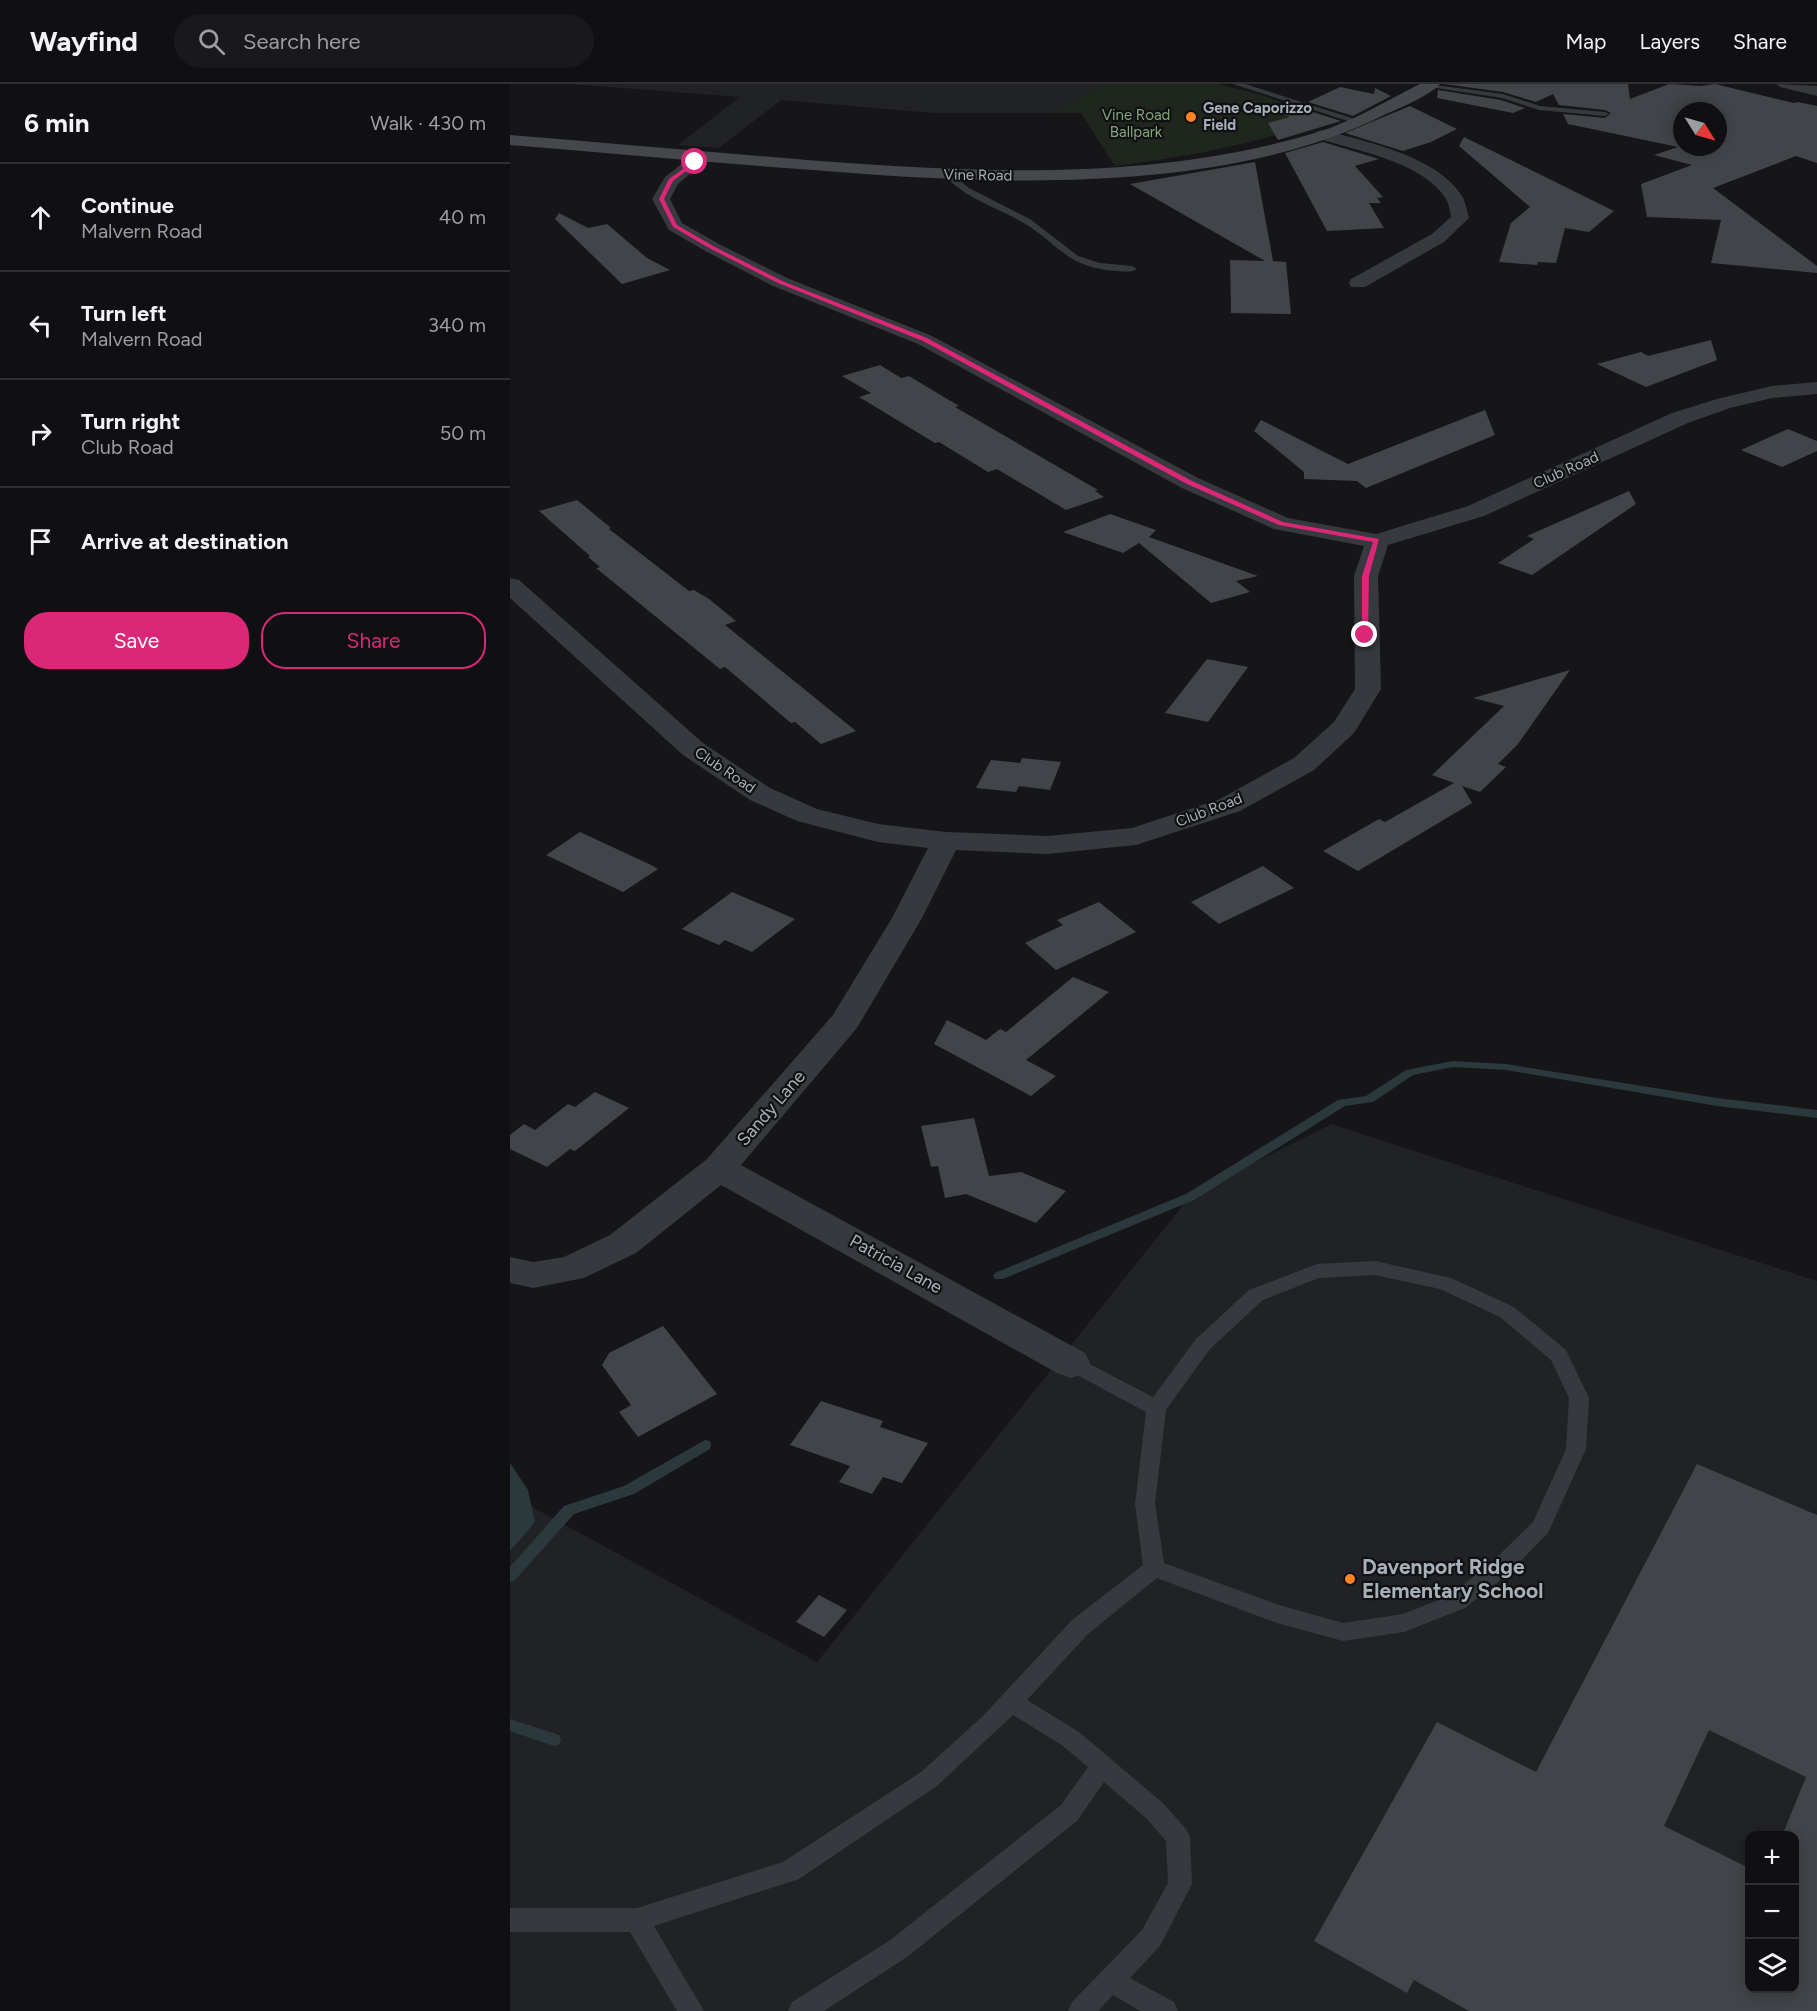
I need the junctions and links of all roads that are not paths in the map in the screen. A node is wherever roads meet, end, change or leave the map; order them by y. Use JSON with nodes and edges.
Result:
{"nodes":[{"id":1,"x":1237,"y":84,"type":"edge"},
{"id":2,"x":1431,"y":84,"type":"edge"},
{"id":3,"x":1785,"y":84,"type":"edge"},
{"id":4,"x":1817,"y":91,"type":"edge"},
{"id":5,"x":1605,"y":114,"type":"dead end"},
{"id":6,"x":1357,"y":121,"type":"junction"},
{"id":7,"x":1322,"y":135,"type":"junction"},
{"id":8,"x":510,"y":140,"type":"edge"},
{"id":9,"x":703,"y":156,"type":"junction"},
{"id":10,"x":949,"y":175,"type":"junction"},
{"id":11,"x":1132,"y":269,"type":"dead end"},
{"id":12,"x":1358,"y":283,"type":"dead end"},
{"id":13,"x":1817,"y":388,"type":"edge"},
{"id":14,"x":1377,"y":540,"type":"junction"},
{"id":15,"x":510,"y":585,"type":"edge"},
{"id":16,"x":946,"y":841,"type":"junction"},
{"id":17,"x":719,"y":1168,"type":"junction"},
{"id":18,"x":510,"y":1270,"type":"edge"},
{"id":19,"x":1071,"y":1363,"type":"joint"},
{"id":20,"x":1156,"y":1408,"type":"junction"},
{"id":21,"x":1154,"y":1568,"type":"junction"},
{"id":22,"x":1011,"y":1702,"type":"junction"},
{"id":23,"x":1102,"y":1766,"type":"junction"},
{"id":24,"x":510,"y":1920,"type":"edge"},
{"id":25,"x":637,"y":1920,"type":"junction"},
{"id":26,"x":1110,"y":1980,"type":"junction"},
{"id":27,"x":691,"y":2011,"type":"edge"},
{"id":28,"x":801,"y":2011,"type":"edge"},
{"id":29,"x":1081,"y":2011,"type":"edge"},
{"id":30,"x":1165,"y":2011,"type":"edge"}],
"edges":[{"from":1,"to":6,"type":"lane"},
{"from":2,"to":5,"type":"lane"},
{"from":2,"to":6,"type":"street","name":"Vine Road"},
{"from":3,"to":4,"type":"street"},
{"from":6,"to":7,"type":"street","name":"Vine Road"},
{"from":7,"to":10,"type":"street","name":"Vine Road"},
{"from":7,"to":12,"type":"street"},
{"from":8,"to":9,"type":"street","name":"Vine Road"},
{"from":9,"to":10,"type":"street","name":"Vine Road"},
{"from":9,"to":14,"type":"street"},
{"from":10,"to":11,"type":"lane"},
{"from":13,"to":14,"type":"street","name":"Club Road"},
{"from":14,"to":16,"type":"street","name":"Club Road"},
{"from":15,"to":16,"type":"street","name":"Club Road"},
{"from":16,"to":17,"type":"street","name":"Sandy Lane"},
{"from":17,"to":18,"type":"street","name":"Sandy Lane"},
{"from":17,"to":19,"type":"street","name":"Patricia Lane"},
{"from":19,"to":20,"type":"lane"},
{"from":20,"to":21,"type":"lane"},
{"from":20,"to":21,"type":"lane"},
{"from":21,"to":22,"type":"lane"},
{"from":22,"to":23,"type":"lane"},
{"from":22,"to":25,"type":"lane"},
{"from":23,"to":26,"type":"lane"},
{"from":23,"to":28,"type":"lane"},
{"from":24,"to":25,"type":"lane"},
{"from":25,"to":27,"type":"lane"},
{"from":26,"to":29,"type":"lane"},
{"from":26,"to":30,"type":"lane"}]}
